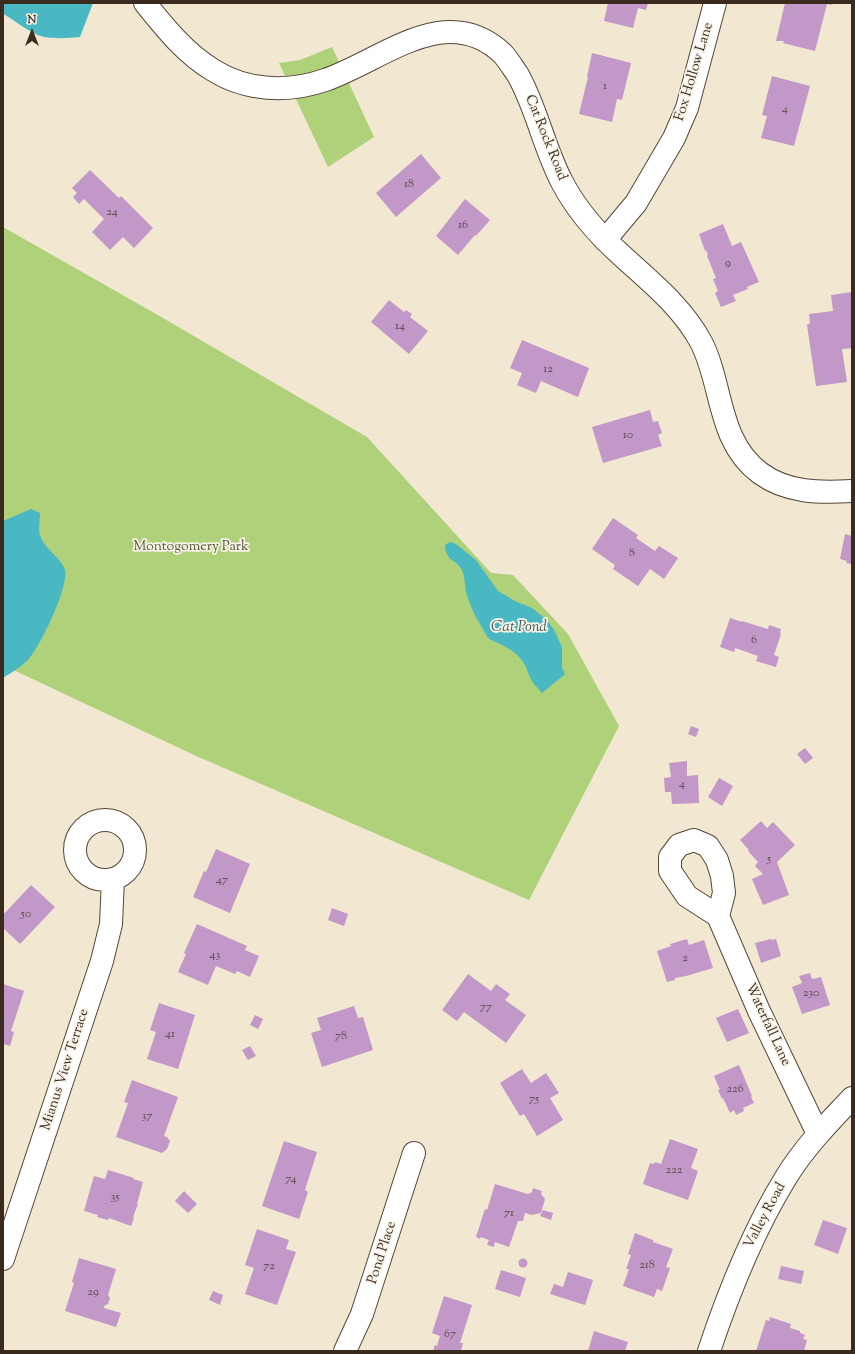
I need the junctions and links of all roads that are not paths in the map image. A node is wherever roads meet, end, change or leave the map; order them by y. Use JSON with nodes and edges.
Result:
{"nodes":[{"id":1,"x":145,"y":3,"type":"edge"},
{"id":2,"x":716,"y":3,"type":"edge"},
{"id":3,"x":605,"y":240,"type":"junction"},
{"id":4,"x":852,"y":491,"type":"edge"},
{"id":5,"x":113,"y":879,"type":"dead end"},
{"id":6,"x":718,"y":916,"type":"dead end"},
{"id":7,"x":852,"y":1098,"type":"edge"},
{"id":8,"x":818,"y":1134,"type":"junction"},
{"id":9,"x":414,"y":1153,"type":"dead end"},
{"id":10,"x":3,"y":1259,"type":"edge"},
{"id":11,"x":346,"y":1351,"type":"edge"},
{"id":12,"x":709,"y":1351,"type":"edge"}],
"edges":[{"from":1,"to":3,"type":"street","name":"Cat Rock Road"},
{"from":2,"to":3,"type":"street","name":"Fox Hollow Lane"},
{"from":3,"to":4,"type":"street","name":"Cat Rock Road"},
{"from":5,"to":10,"type":"street","name":"Mianus View Terrace"},
{"from":6,"to":8,"type":"street","name":"Waterfall Lane"},
{"from":7,"to":8,"type":"street","name":"Valley Road"},
{"from":8,"to":12,"type":"street","name":"Valley Road"},
{"from":9,"to":11,"type":"street","name":"Pond Place"}]}
